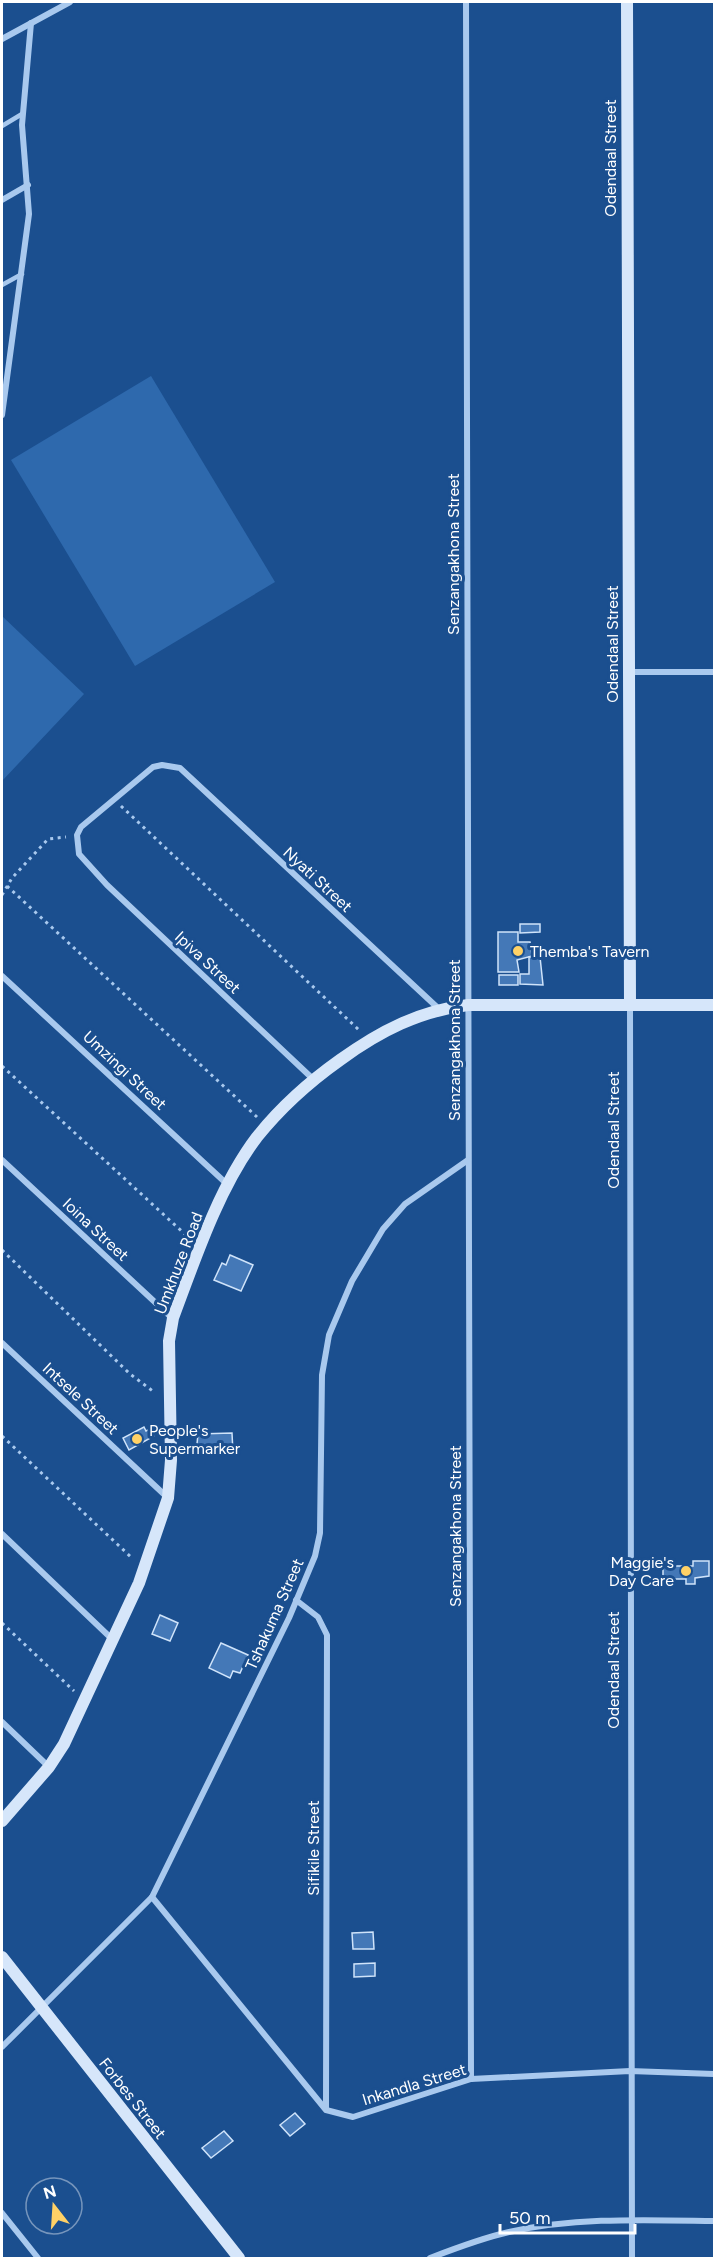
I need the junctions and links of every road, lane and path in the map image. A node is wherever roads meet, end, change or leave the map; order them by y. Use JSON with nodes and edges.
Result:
{"nodes":[{"id":1,"x":70,"y":2,"type":"edge"},
{"id":2,"x":466,"y":2,"type":"edge"},
{"id":3,"x":627,"y":2,"type":"edge"},
{"id":4,"x":31,"y":23,"type":"junction"},
{"id":5,"x":2,"y":39,"type":"edge"},
{"id":6,"x":22,"y":114,"type":"junction"},
{"id":7,"x":2,"y":126,"type":"edge"},
{"id":8,"x":28,"y":185,"type":"junction"},
{"id":9,"x":2,"y":200,"type":"edge"},
{"id":10,"x":22,"y":274,"type":"junction"},
{"id":11,"x":2,"y":285,"type":"edge"},
{"id":12,"x":11,"y":353,"type":"junction"},
{"id":13,"x":2,"y":358,"type":"edge"},
{"id":14,"x":2,"y":416,"type":"edge"},
{"id":15,"x":628,"y":672,"type":"junction"},
{"id":16,"x":714,"y":672,"type":"edge"},
{"id":17,"x":114,"y":799,"type":"junction"},
{"id":18,"x":77,"y":836,"type":"junction"},
{"id":19,"x":7,"y":886,"type":"junction"},
{"id":20,"x":2,"y":895,"type":"edge"},
{"id":21,"x":2,"y":976,"type":"edge"},
{"id":22,"x":630,"y":1004,"type":"junction"},
{"id":23,"x":468,"y":1005,"type":"junction"},
{"id":24,"x":714,"y":1005,"type":"edge"},
{"id":25,"x":439,"y":1009,"type":"junction"},
{"id":26,"x":369,"y":1040,"type":"junction"},
{"id":27,"x":2,"y":1066,"type":"edge"},
{"id":28,"x":313,"y":1079,"type":"junction"},
{"id":29,"x":267,"y":1126,"type":"junction"},
{"id":30,"x":2,"y":1160,"type":"edge"},
{"id":31,"x":468,"y":1160,"type":"junction"},
{"id":32,"x":228,"y":1185,"type":"junction"},
{"id":33,"x":200,"y":1248,"type":"junction"},
{"id":34,"x":2,"y":1251,"type":"edge"},
{"id":35,"x":173,"y":1318,"type":"junction"},
{"id":36,"x":2,"y":1343,"type":"edge"},
{"id":37,"x":170,"y":1403,"type":"junction"},
{"id":38,"x":2,"y":1436,"type":"edge"},
{"id":39,"x":168,"y":1498,"type":"junction"},
{"id":40,"x":2,"y":1534,"type":"edge"},
{"id":41,"x":144,"y":1569,"type":"junction"},
{"id":42,"x":296,"y":1600,"type":"junction"},
{"id":43,"x":2,"y":1623,"type":"edge"},
{"id":44,"x":112,"y":1639,"type":"junction"},
{"id":45,"x":84,"y":1701,"type":"junction"},
{"id":46,"x":2,"y":1722,"type":"edge"},
{"id":47,"x":49,"y":1767,"type":"junction"},
{"id":48,"x":2,"y":1821,"type":"edge"},
{"id":49,"x":152,"y":1897,"type":"junction"},
{"id":50,"x":2,"y":1958,"type":"edge"},
{"id":51,"x":40,"y":2007,"type":"junction"},
{"id":52,"x":2,"y":2047,"type":"edge"},
{"id":53,"x":630,"y":2071,"type":"junction"},
{"id":54,"x":714,"y":2074,"type":"edge"},
{"id":55,"x":471,"y":2079,"type":"junction"},
{"id":56,"x":326,"y":2110,"type":"junction"},
{"id":57,"x":2,"y":2213,"type":"edge"},
{"id":58,"x":632,"y":2220,"type":"junction"},
{"id":59,"x":714,"y":2221,"type":"edge"},
{"id":60,"x":38,"y":2259,"type":"edge"},
{"id":61,"x":239,"y":2259,"type":"edge"},
{"id":62,"x":430,"y":2259,"type":"edge"},
{"id":63,"x":632,"y":2259,"type":"edge"}],
"edges":[{"from":1,"to":4,"type":"street"},
{"from":2,"to":23,"type":"street","name":"Senzangakhona Street"},
{"from":3,"to":15,"type":"street","name":"Odendaal Street"},
{"from":4,"to":5,"type":"street"},
{"from":4,"to":6,"type":"street"},
{"from":6,"to":7,"type":"lane"},
{"from":6,"to":8,"type":"street"},
{"from":8,"to":9,"type":"street"},
{"from":8,"to":10,"type":"street"},
{"from":10,"to":11,"type":"lane"},
{"from":10,"to":12,"type":"street"},
{"from":12,"to":13,"type":"street"},
{"from":12,"to":14,"type":"street"},
{"from":15,"to":16,"type":"street"},
{"from":15,"to":22,"type":"street","name":"Odendaal Street"},
{"from":17,"to":18,"type":"street"},
{"from":17,"to":25,"type":"street","name":"Nyati Street"},
{"from":17,"to":26,"type":"path"},
{"from":18,"to":19,"type":"path"},
{"from":18,"to":28,"type":"street","name":"Ipiva Street"},
{"from":19,"to":20,"type":"path"},
{"from":19,"to":29,"type":"path"},
{"from":21,"to":32,"type":"street","name":"Umzingi Street"},
{"from":22,"to":23,"type":"street","name":"Umkhuze Road"},
{"from":22,"to":24,"type":"street","name":"Umkhuze Road"},
{"from":22,"to":53,"type":"street","name":"Odendaal Street"},
{"from":23,"to":25,"type":"street","name":"Umkhuze Road"},
{"from":23,"to":31,"type":"street","name":"Senzangakhona Street"},
{"from":25,"to":26,"type":"street","name":"Umkhuze Road"},
{"from":26,"to":28,"type":"street","name":"Umkhuze Road"},
{"from":27,"to":33,"type":"path"},
{"from":28,"to":29,"type":"street","name":"Umkhuze Road"},
{"from":29,"to":32,"type":"street","name":"Umkhuze Road"},
{"from":30,"to":35,"type":"street","name":"Ioina Street"},
{"from":31,"to":42,"type":"street","name":"Tshakuma Street"},
{"from":31,"to":55,"type":"street","name":"Senzangakhona Street"},
{"from":32,"to":33,"type":"street","name":"Umkhuze Road"},
{"from":33,"to":35,"type":"street","name":"Umkhuze Road"},
{"from":34,"to":37,"type":"path"},
{"from":35,"to":37,"type":"street","name":"Umkhuze Road"},
{"from":36,"to":39,"type":"street","name":"Intsele Street"},
{"from":37,"to":39,"type":"street","name":"Umkhuze Road"},
{"from":38,"to":41,"type":"path"},
{"from":39,"to":41,"type":"street","name":"Umkhuze Road"},
{"from":40,"to":44,"type":"street"},
{"from":41,"to":44,"type":"street","name":"Umkhuze Road"},
{"from":42,"to":49,"type":"street","name":"Tshakuma Street"},
{"from":42,"to":56,"type":"street","name":"Sifikile Street"},
{"from":43,"to":45,"type":"path"},
{"from":44,"to":45,"type":"street","name":"Umkhuze Road"},
{"from":45,"to":47,"type":"street","name":"Umkhuze Road"},
{"from":46,"to":47,"type":"street"},
{"from":47,"to":48,"type":"street","name":"Umkhuze Road"},
{"from":49,"to":51,"type":"street","name":"Tshakuma Street"},
{"from":49,"to":56,"type":"street"},
{"from":50,"to":51,"type":"street","name":"Forbes Street"},
{"from":51,"to":52,"type":"street","name":"Tshakuma Street"},
{"from":51,"to":61,"type":"street","name":"Forbes Street"},
{"from":53,"to":54,"type":"street","name":"Inkandla Street"},
{"from":53,"to":55,"type":"street","name":"Inkandla Street"},
{"from":53,"to":58,"type":"street","name":"Odendaal Street"},
{"from":55,"to":56,"type":"street","name":"Inkandla Street"},
{"from":57,"to":60,"type":"street"},
{"from":58,"to":59,"type":"street"},
{"from":58,"to":62,"type":"street"},
{"from":58,"to":63,"type":"street","name":"Odendaal Street"}]}
